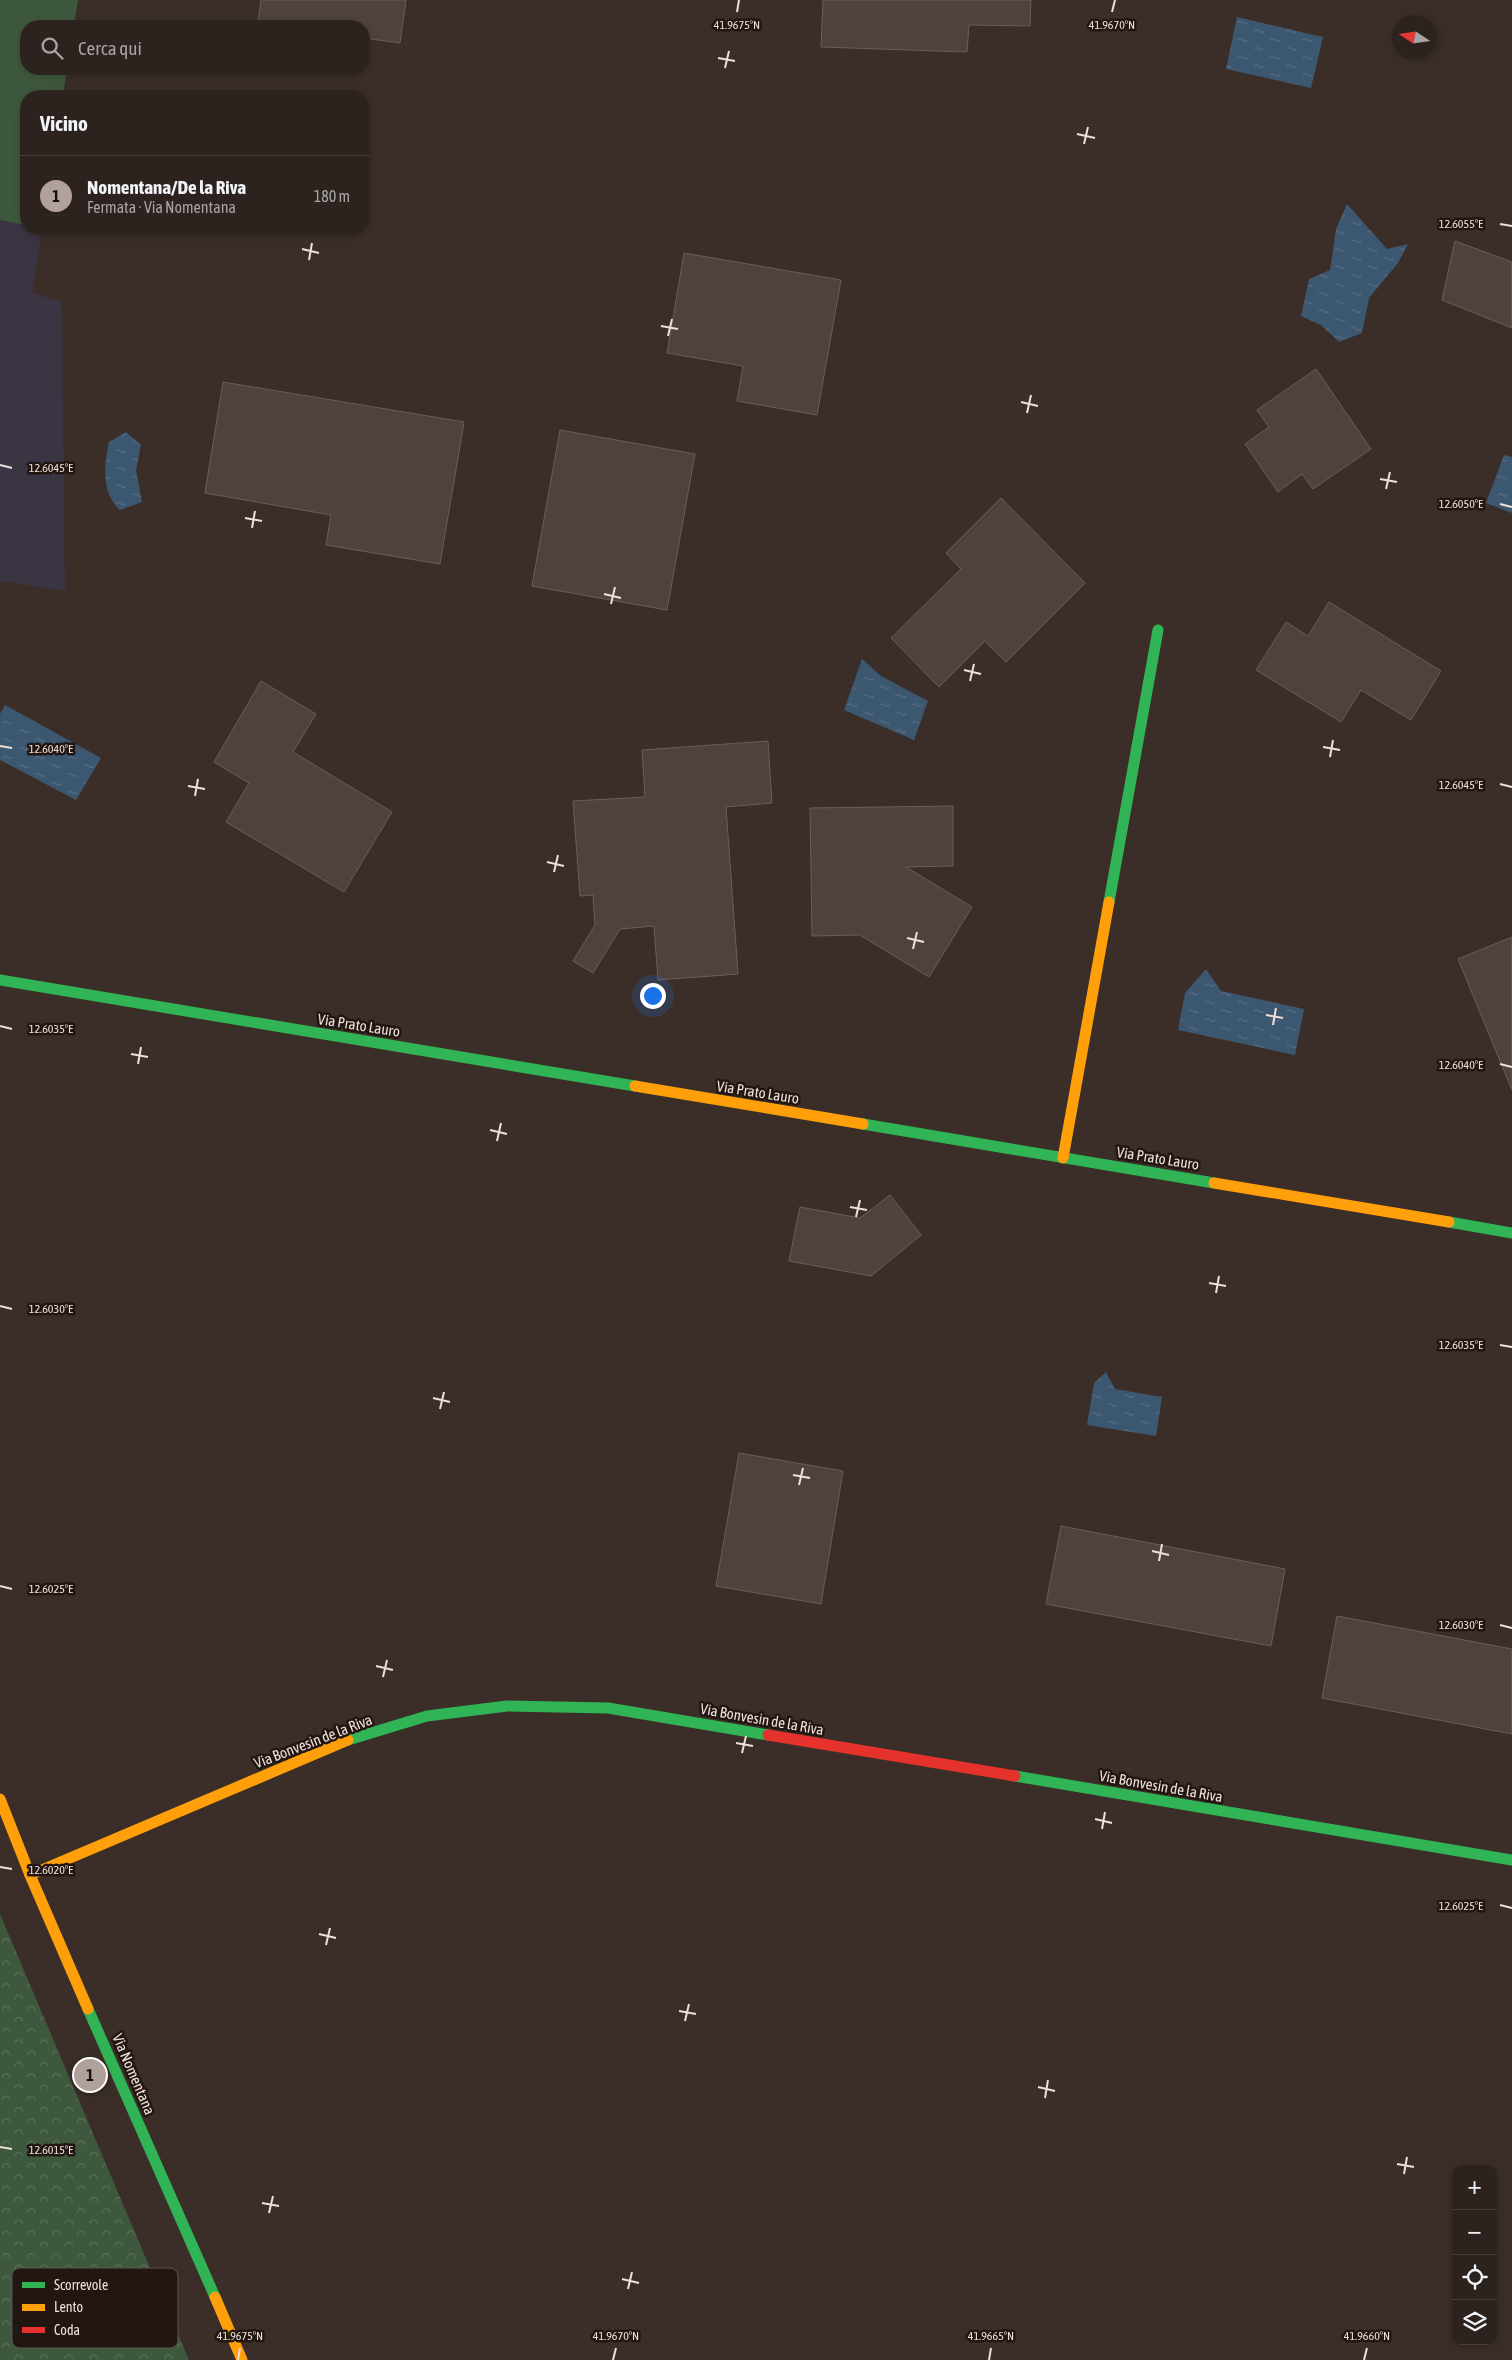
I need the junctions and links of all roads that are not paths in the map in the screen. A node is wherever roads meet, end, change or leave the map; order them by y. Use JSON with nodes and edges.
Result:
{"nodes":[{"id":1,"x":1158,"y":630,"type":"dead end"},
{"id":2,"x":0,"y":980,"type":"edge"},
{"id":3,"x":1063,"y":1158,"type":"junction"},
{"id":4,"x":1512,"y":1232,"type":"edge"},
{"id":5,"x":0,"y":1800,"type":"edge"},
{"id":6,"x":1512,"y":1860,"type":"edge"},
{"id":7,"x":30,"y":1875,"type":"junction"},
{"id":8,"x":242,"y":2360,"type":"edge"}],
"edges":[{"from":1,"to":3,"type":"street"},
{"from":2,"to":3,"type":"street","name":"Via Prato Lauro"},
{"from":3,"to":4,"type":"street","name":"Via Prato Lauro"},
{"from":5,"to":7,"type":"street","name":"Via Nomentana"},
{"from":6,"to":7,"type":"street","name":"Via Bonvesin de la Riva"},
{"from":7,"to":8,"type":"street","name":"Via Nomentana"}]}
